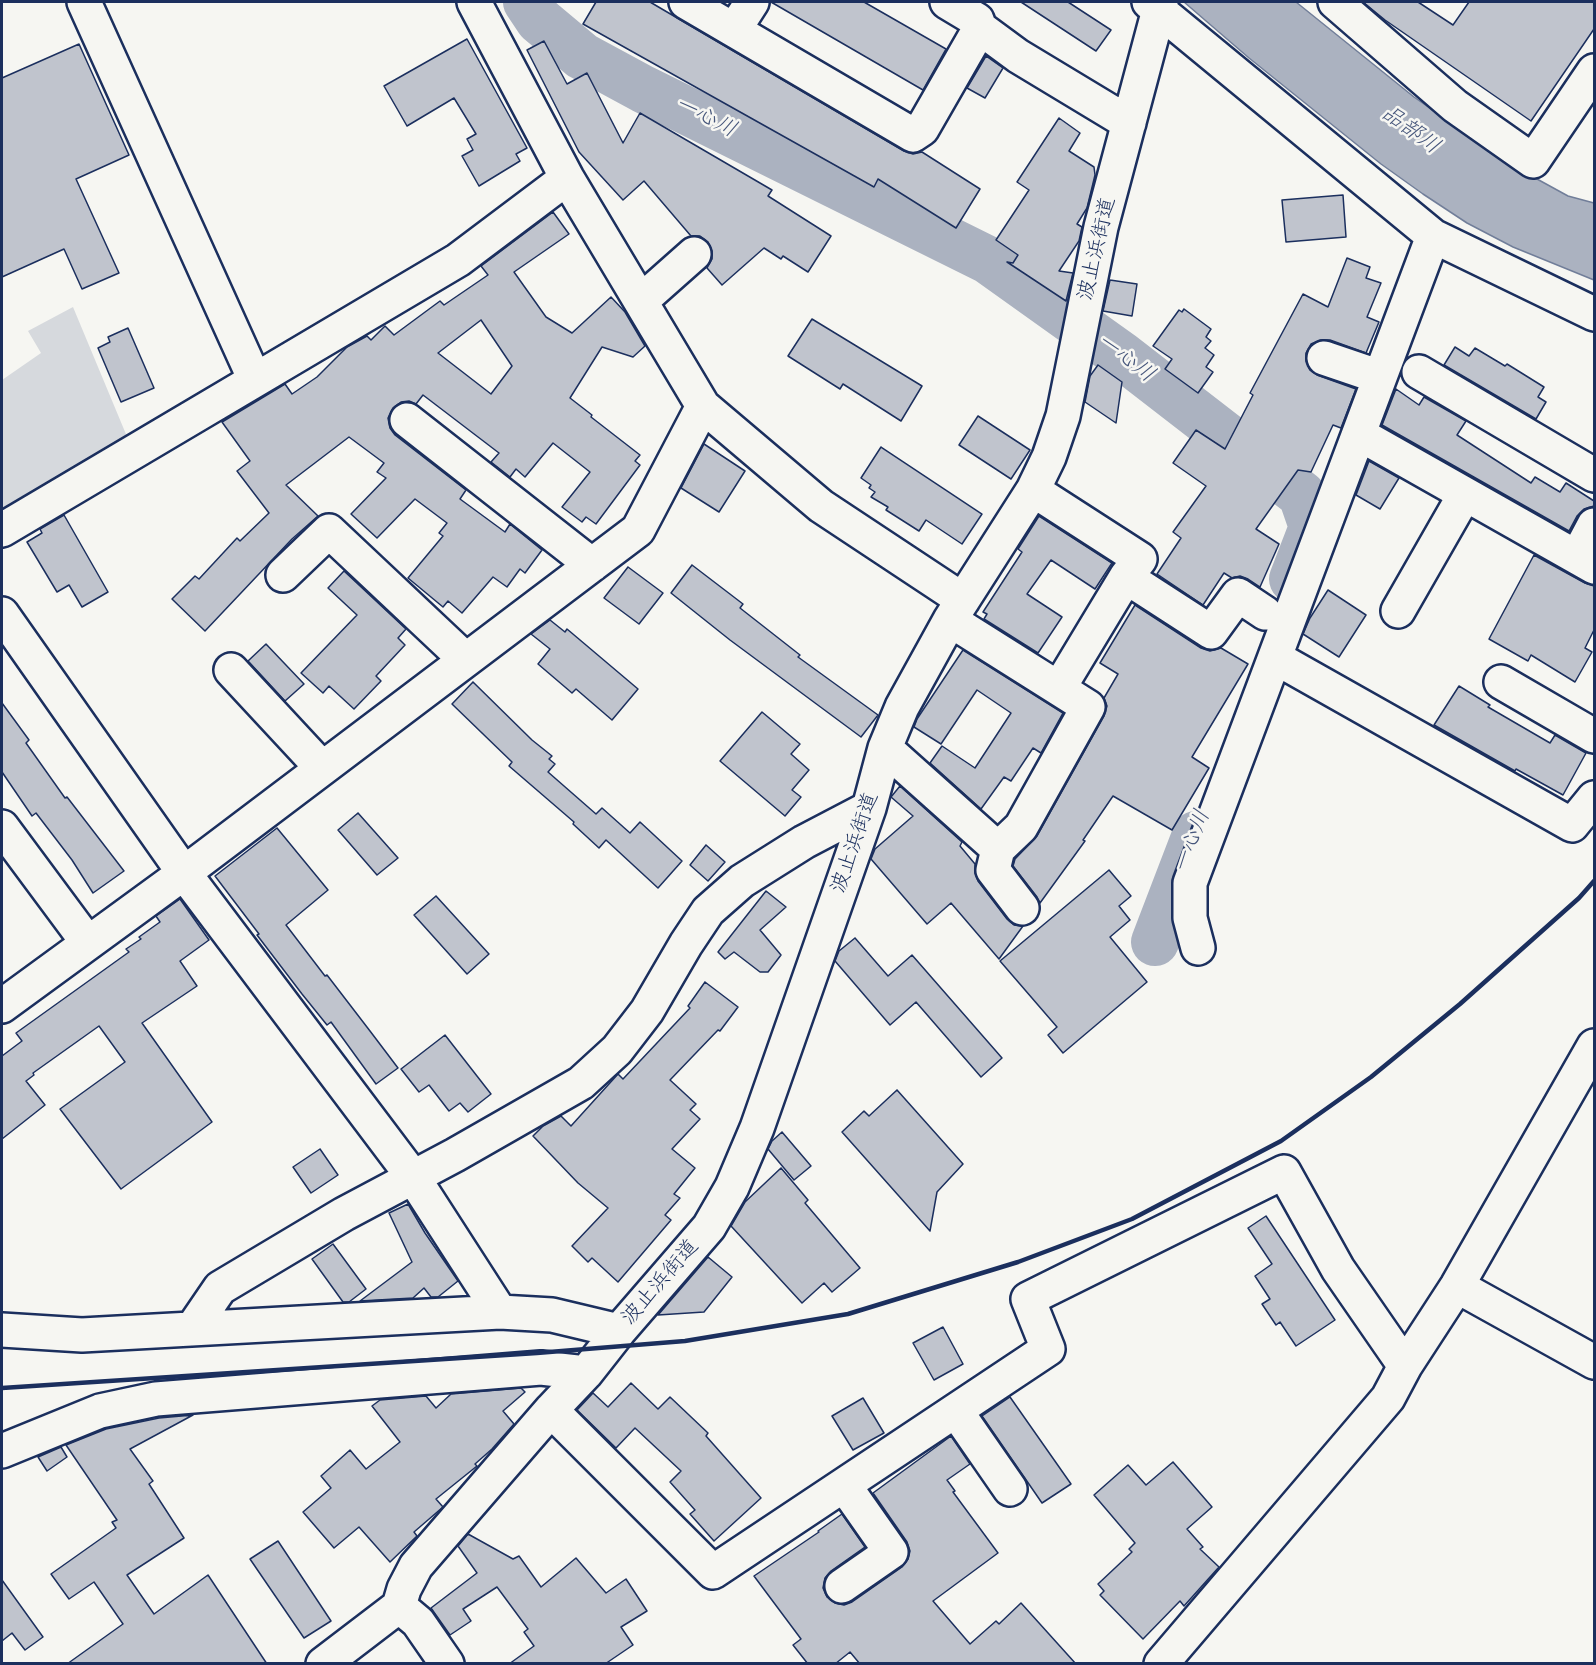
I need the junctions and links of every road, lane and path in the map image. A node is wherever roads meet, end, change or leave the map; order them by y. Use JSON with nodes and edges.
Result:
{"nodes":[{"id":1,"x":84,"y":2,"type":"edge"},
{"id":2,"x":474,"y":2,"type":"edge"},
{"id":3,"x":686,"y":2,"type":"edge"},
{"id":4,"x":752,"y":2,"type":"edge"},
{"id":5,"x":947,"y":2,"type":"edge"},
{"id":6,"x":1335,"y":2,"type":"edge"},
{"id":7,"x":1156,"y":5,"type":"edge"},
{"id":8,"x":980,"y":28,"type":"junction"},
{"id":9,"x":734,"y":30,"type":"junction"},
{"id":10,"x":1594,"y":72,"type":"edge"},
{"id":11,"x":1129,"y":123,"type":"junction"},
{"id":12,"x":567,"y":178,"type":"junction"},
{"id":13,"x":1433,"y":236,"type":"junction"},
{"id":14,"x":694,"y":254,"type":"dead end"},
{"id":15,"x":641,"y":301,"type":"junction"},
{"id":16,"x":1594,"y":314,"type":"edge"},
{"id":17,"x":1324,"y":358,"type":"dead end"},
{"id":18,"x":1419,"y":372,"type":"dead end"},
{"id":19,"x":1380,"y":377,"type":"junction"},
{"id":20,"x":255,"y":380,"type":"junction"},
{"id":21,"x":703,"y":406,"type":"junction"},
{"id":22,"x":407,"y":420,"type":"dead end"},
{"id":23,"x":1359,"y":434,"type":"junction"},
{"id":24,"x":1594,"y":475,"type":"edge"},
{"id":25,"x":1033,"y":490,"type":"junction"},
{"id":26,"x":1465,"y":494,"type":"junction"},
{"id":27,"x":1594,"y":525,"type":"edge"},
{"id":28,"x":2,"y":530,"type":"edge"},
{"id":29,"x":1586,"y":562,"type":"edge"},
{"id":30,"x":592,"y":565,"type":"junction"},
{"id":31,"x":283,"y":575,"type":"dead end"},
{"id":32,"x":1126,"y":577,"type":"junction"},
{"id":33,"x":956,"y":610,"type":"junction"},
{"id":34,"x":1398,"y":611,"type":"dead end"},
{"id":35,"x":1265,"y":613,"type":"dead end"},
{"id":36,"x":2,"y":614,"type":"edge"},
{"id":37,"x":1276,"y":658,"type":"junction"},
{"id":38,"x":466,"y":660,"type":"junction"},
{"id":39,"x":231,"y":670,"type":"dead end"},
{"id":40,"x":1501,"y":682,"type":"dead end"},
{"id":41,"x":1059,"y":688,"type":"junction"},
{"id":42,"x":1594,"y":736,"type":"edge"},
{"id":43,"x":885,"y":748,"type":"junction"},
{"id":44,"x":322,"y":768,"type":"junction"},
{"id":45,"x":1594,"y":798,"type":"edge"},
{"id":46,"x":868,"y":808,"type":"junction"},
{"id":47,"x":2,"y":827,"type":"edge"},
{"id":48,"x":998,"y":849,"type":"junction"},
{"id":49,"x":184,"y":873,"type":"junction"},
{"id":50,"x":1022,"y":908,"type":"dead end"},
{"id":51,"x":87,"y":943,"type":"junction"},
{"id":52,"x":1198,"y":948,"type":"dead end"},
{"id":53,"x":2,"y":1006,"type":"edge"},
{"id":54,"x":1594,"y":1046,"type":"edge"},
{"id":55,"x":413,"y":1177,"type":"junction"},
{"id":56,"x":1457,"y":1286,"type":"junction"},
{"id":57,"x":500,"y":1312,"type":"junction"},
{"id":58,"x":192,"y":1329,"type":"junction"},
{"id":59,"x":2,"y":1330,"type":"edge"},
{"id":60,"x":619,"y":1331,"type":"junction"},
{"id":61,"x":1594,"y":1362,"type":"edge"},
{"id":62,"x":1405,"y":1366,"type":"junction"},
{"id":63,"x":586,"y":1373,"type":"junction"},
{"id":64,"x":551,"y":1410,"type":"junction"},
{"id":65,"x":956,"y":1411,"type":"junction"},
{"id":66,"x":2,"y":1451,"type":"edge"},
{"id":67,"x":844,"y":1485,"type":"junction"},
{"id":68,"x":1010,"y":1489,"type":"dead end"},
{"id":69,"x":842,"y":1586,"type":"dead end"},
{"id":70,"x":399,"y":1606,"type":"junction"},
{"id":71,"x":323,"y":1664,"type":"edge"},
{"id":72,"x":447,"y":1664,"type":"edge"},
{"id":73,"x":1161,"y":1664,"type":"edge"}],
"edges":[{"from":1,"to":20,"type":"street"},
{"from":2,"to":12,"type":"street"},
{"from":3,"to":9,"type":"street"},
{"from":4,"to":9,"type":"street"},
{"from":5,"to":8,"type":"street"},
{"from":6,"to":10,"type":"street"},
{"from":7,"to":11,"type":"street","name":"波止浜街道"},
{"from":7,"to":13,"type":"street"},
{"from":8,"to":9,"type":"street"},
{"from":8,"to":11,"type":"street"},
{"from":11,"to":25,"type":"street","name":"波止浜街道"},
{"from":12,"to":15,"type":"street"},
{"from":12,"to":20,"type":"street"},
{"from":13,"to":16,"type":"street"},
{"from":13,"to":19,"type":"street"},
{"from":14,"to":15,"type":"street"},
{"from":15,"to":21,"type":"street"},
{"from":17,"to":19,"type":"street"},
{"from":18,"to":24,"type":"street"},
{"from":19,"to":23,"type":"street"},
{"from":20,"to":28,"type":"street"},
{"from":21,"to":30,"type":"street"},
{"from":21,"to":33,"type":"street"},
{"from":22,"to":30,"type":"street"},
{"from":23,"to":26,"type":"street"},
{"from":23,"to":37,"type":"street"},
{"from":25,"to":32,"type":"street"},
{"from":25,"to":33,"type":"street","name":"波止浜街道"},
{"from":26,"to":29,"type":"street"},
{"from":26,"to":34,"type":"street"},
{"from":27,"to":29,"type":"street"},
{"from":30,"to":38,"type":"street"},
{"from":31,"to":38,"type":"street"},
{"from":32,"to":35,"type":"street"},
{"from":32,"to":41,"type":"street"},
{"from":33,"to":41,"type":"street"},
{"from":33,"to":43,"type":"street","name":"波止浜街道"},
{"from":36,"to":49,"type":"street"},
{"from":37,"to":45,"type":"street"},
{"from":37,"to":52,"type":"street"},
{"from":38,"to":44,"type":"street"},
{"from":39,"to":44,"type":"street"},
{"from":40,"to":42,"type":"street"},
{"from":41,"to":48,"type":"street"},
{"from":43,"to":46,"type":"street","name":"波止浜街道"},
{"from":43,"to":48,"type":"street"},
{"from":44,"to":49,"type":"street"},
{"from":46,"to":55,"type":"street"},
{"from":46,"to":60,"type":"street","name":"波止浜街道"},
{"from":47,"to":51,"type":"street"},
{"from":48,"to":50,"type":"street"},
{"from":49,"to":51,"type":"street"},
{"from":49,"to":55,"type":"street"},
{"from":51,"to":53,"type":"street"},
{"from":54,"to":56,"type":"street"},
{"from":55,"to":57,"type":"street"},
{"from":55,"to":58,"type":"street"},
{"from":56,"to":61,"type":"street"},
{"from":56,"to":62,"type":"street"},
{"from":57,"to":58,"type":"street"},
{"from":57,"to":60,"type":"street"},
{"from":58,"to":59,"type":"street"},
{"from":60,"to":63,"type":"street","name":"波止浜街道"},
{"from":62,"to":65,"type":"street"},
{"from":62,"to":73,"type":"street"},
{"from":63,"to":64,"type":"street","name":"波止浜街道"},
{"from":63,"to":66,"type":"street"},
{"from":64,"to":67,"type":"street"},
{"from":64,"to":70,"type":"street","name":"波止浜街道"},
{"from":65,"to":67,"type":"street"},
{"from":65,"to":68,"type":"street"},
{"from":67,"to":69,"type":"street"},
{"from":70,"to":71,"type":"street"},
{"from":70,"to":72,"type":"street"}]}
